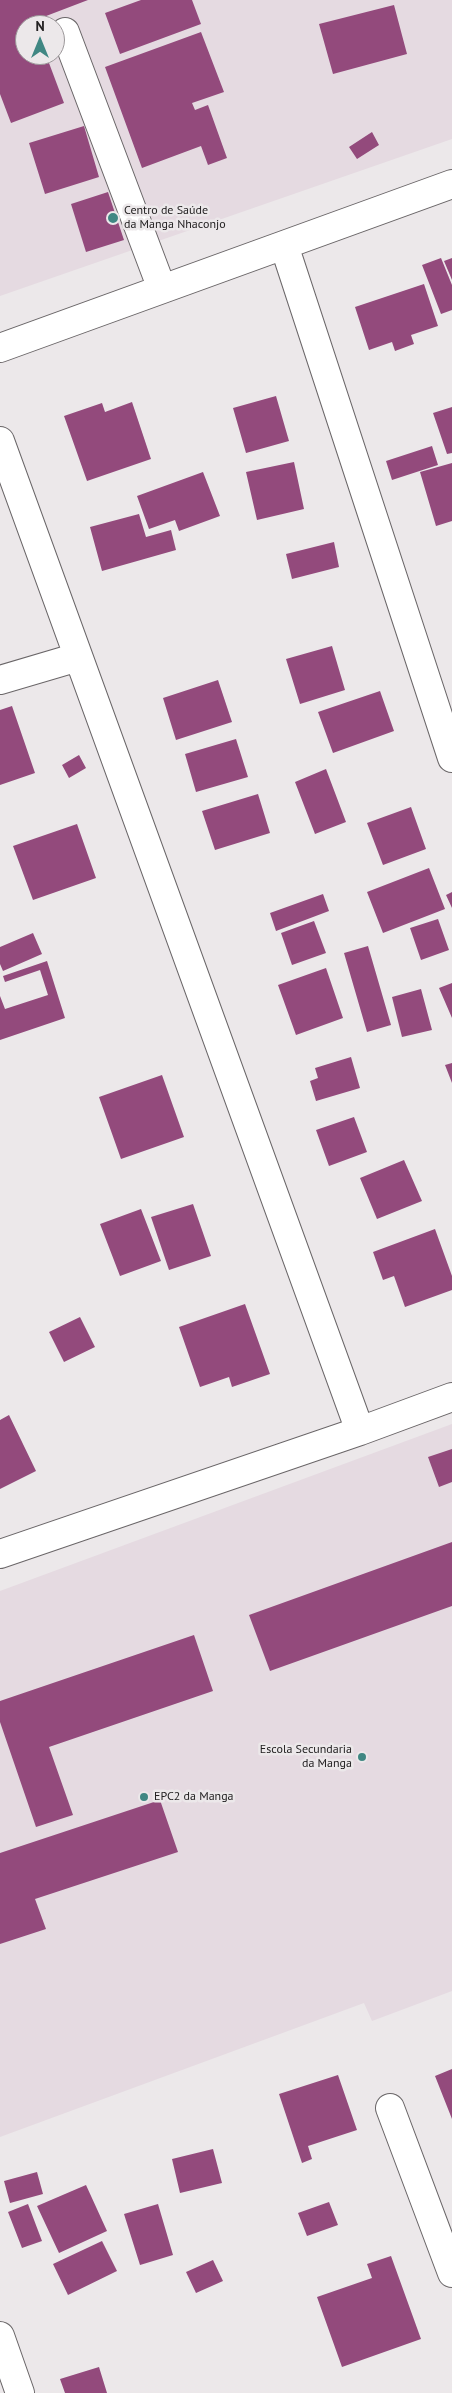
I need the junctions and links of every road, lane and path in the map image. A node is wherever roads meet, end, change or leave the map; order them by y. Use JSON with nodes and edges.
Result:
{"nodes":[{"id":1,"x":65,"y":32,"type":"dead end"},
{"id":2,"x":452,"y":184,"type":"edge"},
{"id":3,"x":284,"y":245,"type":"junction"},
{"id":4,"x":162,"y":289,"type":"junction"},
{"id":5,"x":0,"y":348,"type":"edge"},
{"id":6,"x":0,"y":442,"type":"edge"},
{"id":7,"x":78,"y":657,"type":"junction"},
{"id":8,"x":0,"y":680,"type":"edge"},
{"id":9,"x":452,"y":758,"type":"edge"},
{"id":10,"x":452,"y":1396,"type":"edge"},
{"id":11,"x":360,"y":1431,"type":"junction"},
{"id":12,"x":0,"y":1554,"type":"edge"},
{"id":13,"x":390,"y":2108,"type":"dead end"},
{"id":14,"x":452,"y":2273,"type":"edge"},
{"id":15,"x":0,"y":2336,"type":"edge"},
{"id":16,"x":20,"y":2393,"type":"edge"}],
"edges":[{"from":1,"to":4,"type":"street"},
{"from":2,"to":3,"type":"street"},
{"from":3,"to":4,"type":"street"},
{"from":3,"to":9,"type":"street"},
{"from":4,"to":5,"type":"street"},
{"from":6,"to":7,"type":"street"},
{"from":7,"to":8,"type":"street"},
{"from":7,"to":11,"type":"street"},
{"from":10,"to":11,"type":"street"},
{"from":11,"to":12,"type":"street"},
{"from":13,"to":14,"type":"street"},
{"from":15,"to":16,"type":"street"}]}
